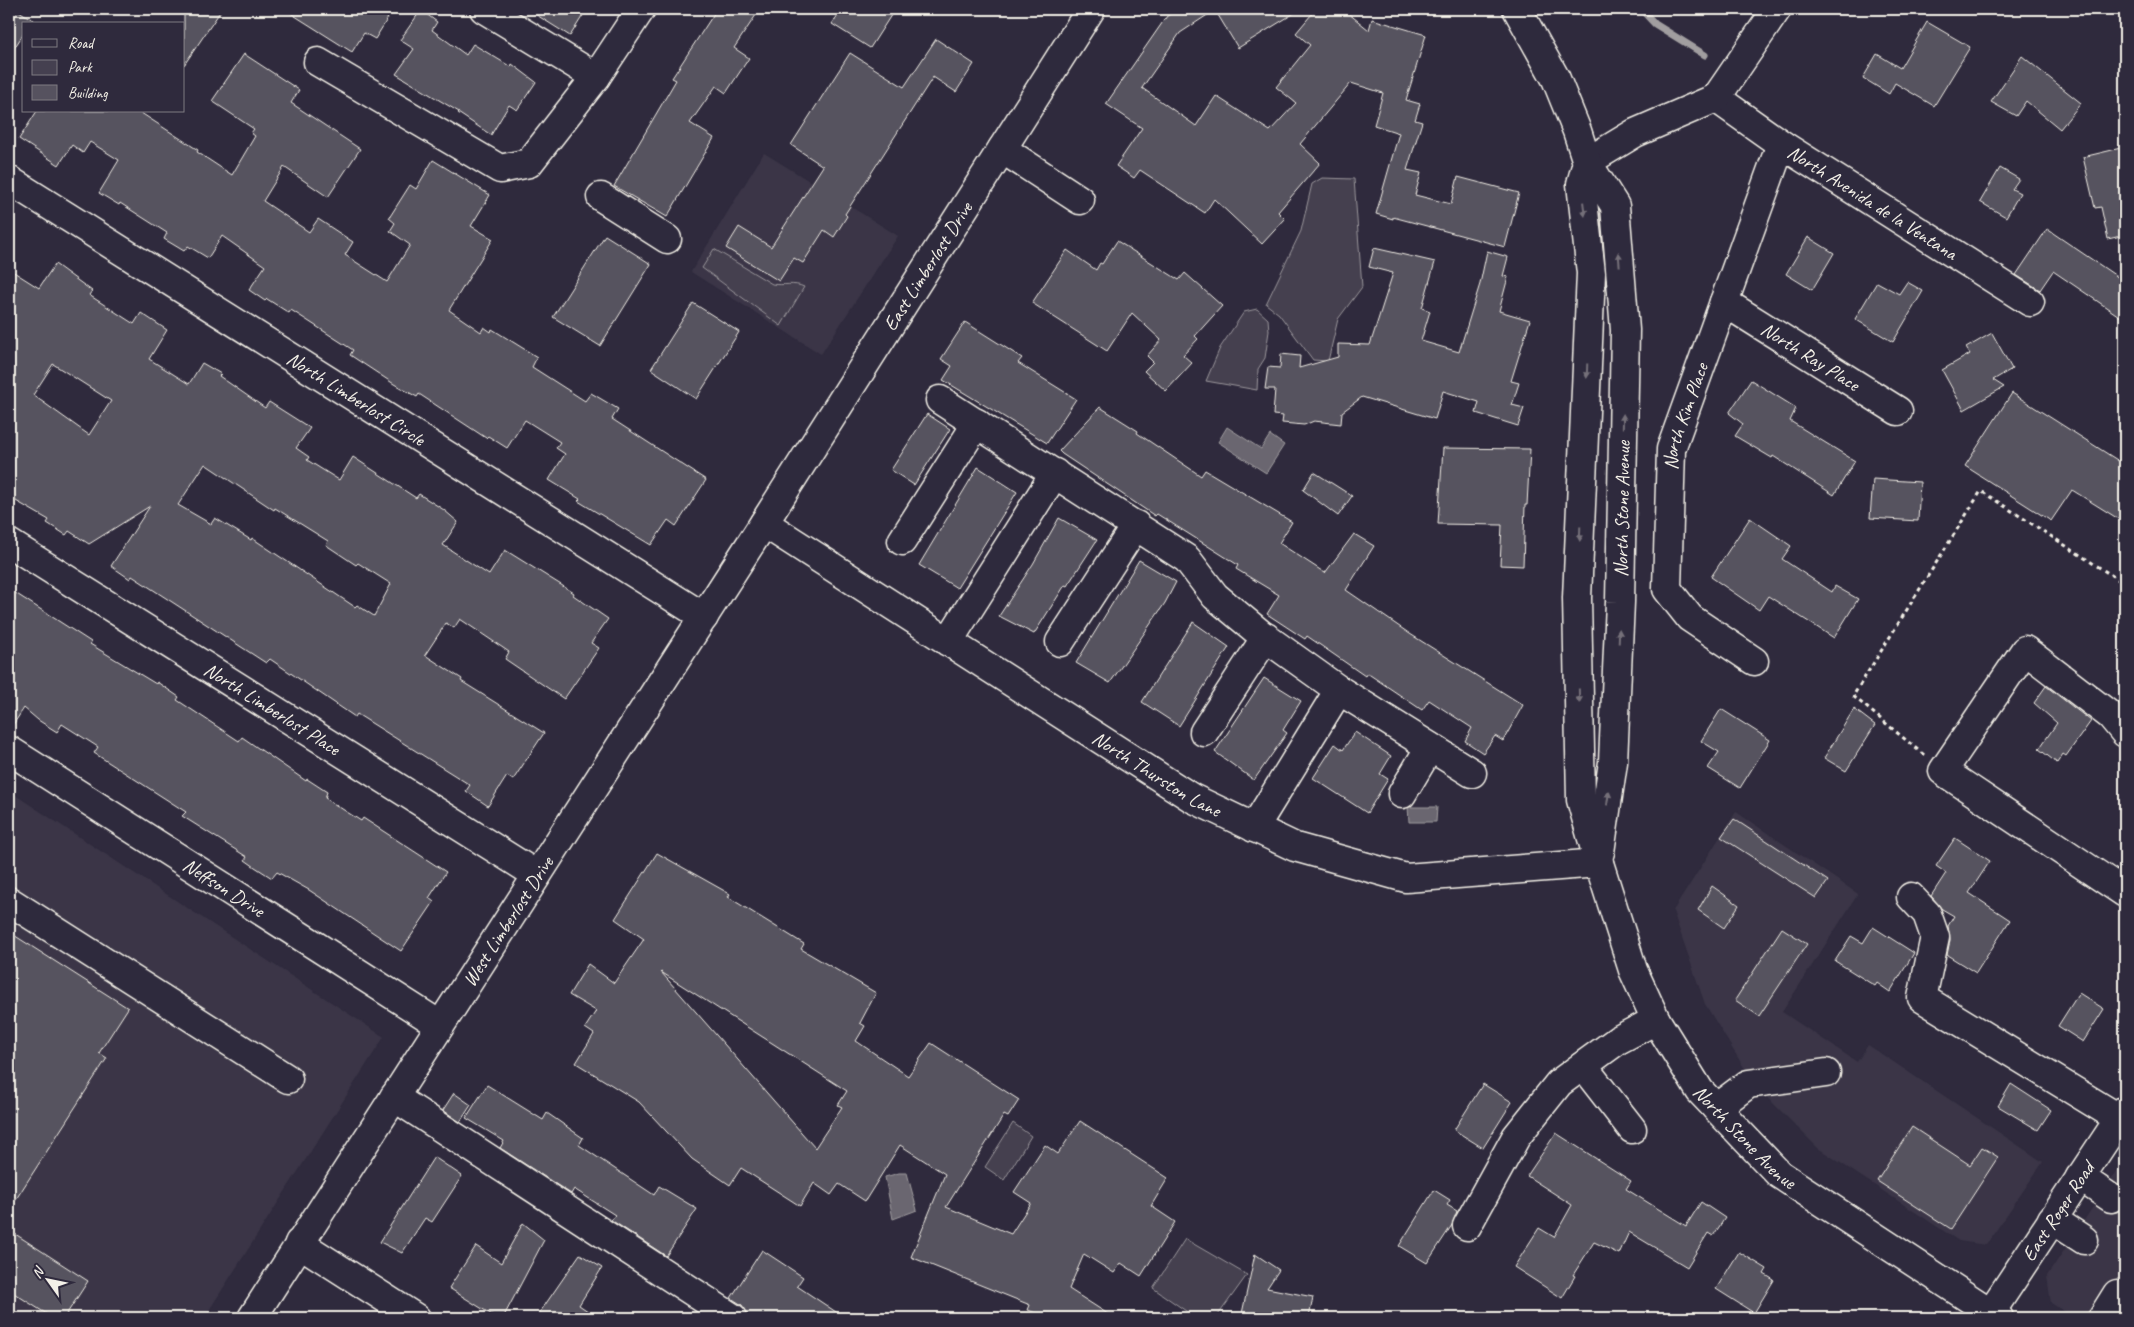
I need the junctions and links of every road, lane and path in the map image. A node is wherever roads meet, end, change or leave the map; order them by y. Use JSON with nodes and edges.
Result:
{"nodes":[{"id":1,"x":484,"y":9,"type":"edge"},
{"id":2,"x":641,"y":9,"type":"edge"},
{"id":3,"x":1091,"y":9,"type":"edge"},
{"id":4,"x":1517,"y":9,"type":"edge"},
{"id":5,"x":1777,"y":9,"type":"edge"},
{"id":6,"x":318,"y":62,"type":"dead end"},
{"id":7,"x":596,"y":77,"type":"junction"},
{"id":8,"x":1716,"y":98,"type":"junction"},
{"id":9,"x":1780,"y":144,"type":"junction"},
{"id":10,"x":1002,"y":149,"type":"junction"},
{"id":11,"x":1587,"y":162,"type":"junction"},
{"id":12,"x":9,"y":180,"type":"edge"},
{"id":13,"x":601,"y":197,"type":"dead end"},
{"id":14,"x":1080,"y":200,"type":"dead end"},
{"id":15,"x":667,"y":239,"type":"dead end"},
{"id":16,"x":1724,"y":302,"type":"junction"},
{"id":17,"x":2030,"y":302,"type":"dead end"},
{"id":18,"x":940,"y":400,"type":"dead end"},
{"id":19,"x":1898,"y":411,"type":"dead end"},
{"id":20,"x":977,"y":423,"type":"junction"},
{"id":21,"x":1055,"y":473,"type":"junction"},
{"id":22,"x":764,"y":523,"type":"junction"},
{"id":23,"x":1136,"y":525,"type":"junction"},
{"id":24,"x":902,"y":541,"type":"dead end"},
{"id":25,"x":9,"y":543,"type":"edge"},
{"id":26,"x":2125,"y":584,"type":"edge"},
{"id":27,"x":704,"y":617,"type":"junction"},
{"id":28,"x":1266,"y":637,"type":"junction"},
{"id":29,"x":948,"y":642,"type":"junction"},
{"id":30,"x":1060,"y":642,"type":"dead end"},
{"id":31,"x":1754,"y":661,"type":"dead end"},
{"id":32,"x":1339,"y":690,"type":"junction"},
{"id":33,"x":1204,"y":732,"type":"dead end"},
{"id":34,"x":2125,"y":733,"type":"edge"},
{"id":35,"x":1430,"y":747,"type":"junction"},
{"id":36,"x":9,"y":750,"type":"edge"},
{"id":37,"x":1943,"y":771,"type":"junction"},
{"id":38,"x":1472,"y":773,"type":"dead end"},
{"id":39,"x":1402,"y":794,"type":"dead end"},
{"id":40,"x":1254,"y":828,"type":"junction"},
{"id":41,"x":1599,"y":863,"type":"junction"},
{"id":42,"x":538,"y":875,"type":"junction"},
{"id":43,"x":2125,"y":893,"type":"edge"},
{"id":44,"x":1912,"y":898,"type":"dead end"},
{"id":45,"x":9,"y":902,"type":"edge"},
{"id":46,"x":1656,"y":1020,"type":"junction"},
{"id":47,"x":440,"y":1025,"type":"junction"},
{"id":48,"x":1583,"y":1066,"type":"junction"},
{"id":49,"x":1826,"y":1073,"type":"dead end"},
{"id":50,"x":288,"y":1079,"type":"dead end"},
{"id":51,"x":394,"y":1097,"type":"junction"},
{"id":52,"x":1716,"y":1108,"type":"junction"},
{"id":53,"x":2122,"y":1114,"type":"edge"},
{"id":54,"x":1632,"y":1129,"type":"dead end"},
{"id":55,"x":2080,"y":1177,"type":"junction"},
{"id":56,"x":2111,"y":1198,"type":"dead end"},
{"id":57,"x":2052,"y":1219,"type":"junction"},
{"id":58,"x":1467,"y":1226,"type":"dead end"},
{"id":59,"x":2084,"y":1240,"type":"dead end"},
{"id":60,"x":300,"y":1243,"type":"junction"},
{"id":61,"x":2117,"y":1294,"type":"dead end"},
{"id":62,"x":1992,"y":1316,"type":"edge"},
{"id":63,"x":252,"y":1318,"type":"edge"},
{"id":64,"x":416,"y":1318,"type":"edge"},
{"id":65,"x":733,"y":1318,"type":"edge"},
{"id":66,"x":2102,"y":1318,"type":"edge"}],
"edges":[{"from":1,"to":7,"type":"street"},
{"from":2,"to":7,"type":"street"},
{"from":3,"to":10,"type":"street","name":"East Limberlost Drive"},
{"from":4,"to":11,"type":"street","name":"North Stone Avenue"},
{"from":5,"to":8,"type":"street"},
{"from":6,"to":7,"type":"street"},
{"from":8,"to":9,"type":"street","name":"North Avenida de la Ventana"},
{"from":8,"to":11,"type":"street"},
{"from":9,"to":16,"type":"street","name":"North Kim Place"},
{"from":9,"to":17,"type":"street","name":"North Avenida de la Ventana"},
{"from":10,"to":14,"type":"street"},
{"from":10,"to":22,"type":"street","name":"East Limberlost Drive"},
{"from":11,"to":41,"type":"street","name":"North Stone Avenue","one_way":true},
{"from":41,"to":11,"type":"street","name":"North Stone Avenue","one_way":true},
{"from":12,"to":27,"type":"street","name":"North Limberlost Circle"},
{"from":13,"to":15,"type":"street"},
{"from":16,"to":19,"type":"street","name":"North Ray Place"},
{"from":16,"to":31,"type":"street","name":"North Kim Place"},
{"from":18,"to":20,"type":"street"},
{"from":20,"to":21,"type":"street"},
{"from":20,"to":24,"type":"street"},
{"from":21,"to":23,"type":"street"},
{"from":21,"to":29,"type":"street"},
{"from":22,"to":27,"type":"street","name":"West Limberlost Drive"},
{"from":22,"to":29,"type":"street","name":"North Thurston Lane"},
{"from":23,"to":28,"type":"street"},
{"from":23,"to":30,"type":"street"},
{"from":25,"to":42,"type":"street","name":"North Limberlost Place"},
{"from":26,"to":37,"type":"path"},
{"from":27,"to":42,"type":"street","name":"West Limberlost Drive"},
{"from":28,"to":32,"type":"street"},
{"from":28,"to":33,"type":"street"},
{"from":29,"to":40,"type":"street","name":"North Thurston Lane"},
{"from":32,"to":35,"type":"street"},
{"from":32,"to":40,"type":"street"},
{"from":34,"to":37,"type":"street"},
{"from":35,"to":38,"type":"street"},
{"from":35,"to":39,"type":"street"},
{"from":36,"to":47,"type":"street","name":"Neffson Drive"},
{"from":37,"to":43,"type":"street"},
{"from":40,"to":41,"type":"street","name":"North Thurston Lane"},
{"from":41,"to":46,"type":"street","name":"North Stone Avenue"},
{"from":42,"to":47,"type":"street","name":"West Limberlost Drive"},
{"from":44,"to":53,"type":"street"},
{"from":45,"to":50,"type":"street"},
{"from":46,"to":48,"type":"street"},
{"from":46,"to":52,"type":"street","name":"North Stone Avenue"},
{"from":47,"to":51,"type":"street","name":"West Limberlost Drive"},
{"from":48,"to":54,"type":"street"},
{"from":48,"to":58,"type":"street"},
{"from":49,"to":52,"type":"street"},
{"from":51,"to":60,"type":"street","name":"West Limberlost Drive"},
{"from":51,"to":65,"type":"street"},
{"from":52,"to":62,"type":"street","name":"North Stone Avenue"},
{"from":53,"to":55,"type":"street","name":"East Roger Road"},
{"from":55,"to":56,"type":"street"},
{"from":55,"to":57,"type":"street","name":"East Roger Road"},
{"from":57,"to":59,"type":"street"},
{"from":57,"to":62,"type":"street","name":"East Roger Road"},
{"from":60,"to":63,"type":"street","name":"West Limberlost Drive"},
{"from":60,"to":64,"type":"street"},
{"from":61,"to":66,"type":"street"}]}
